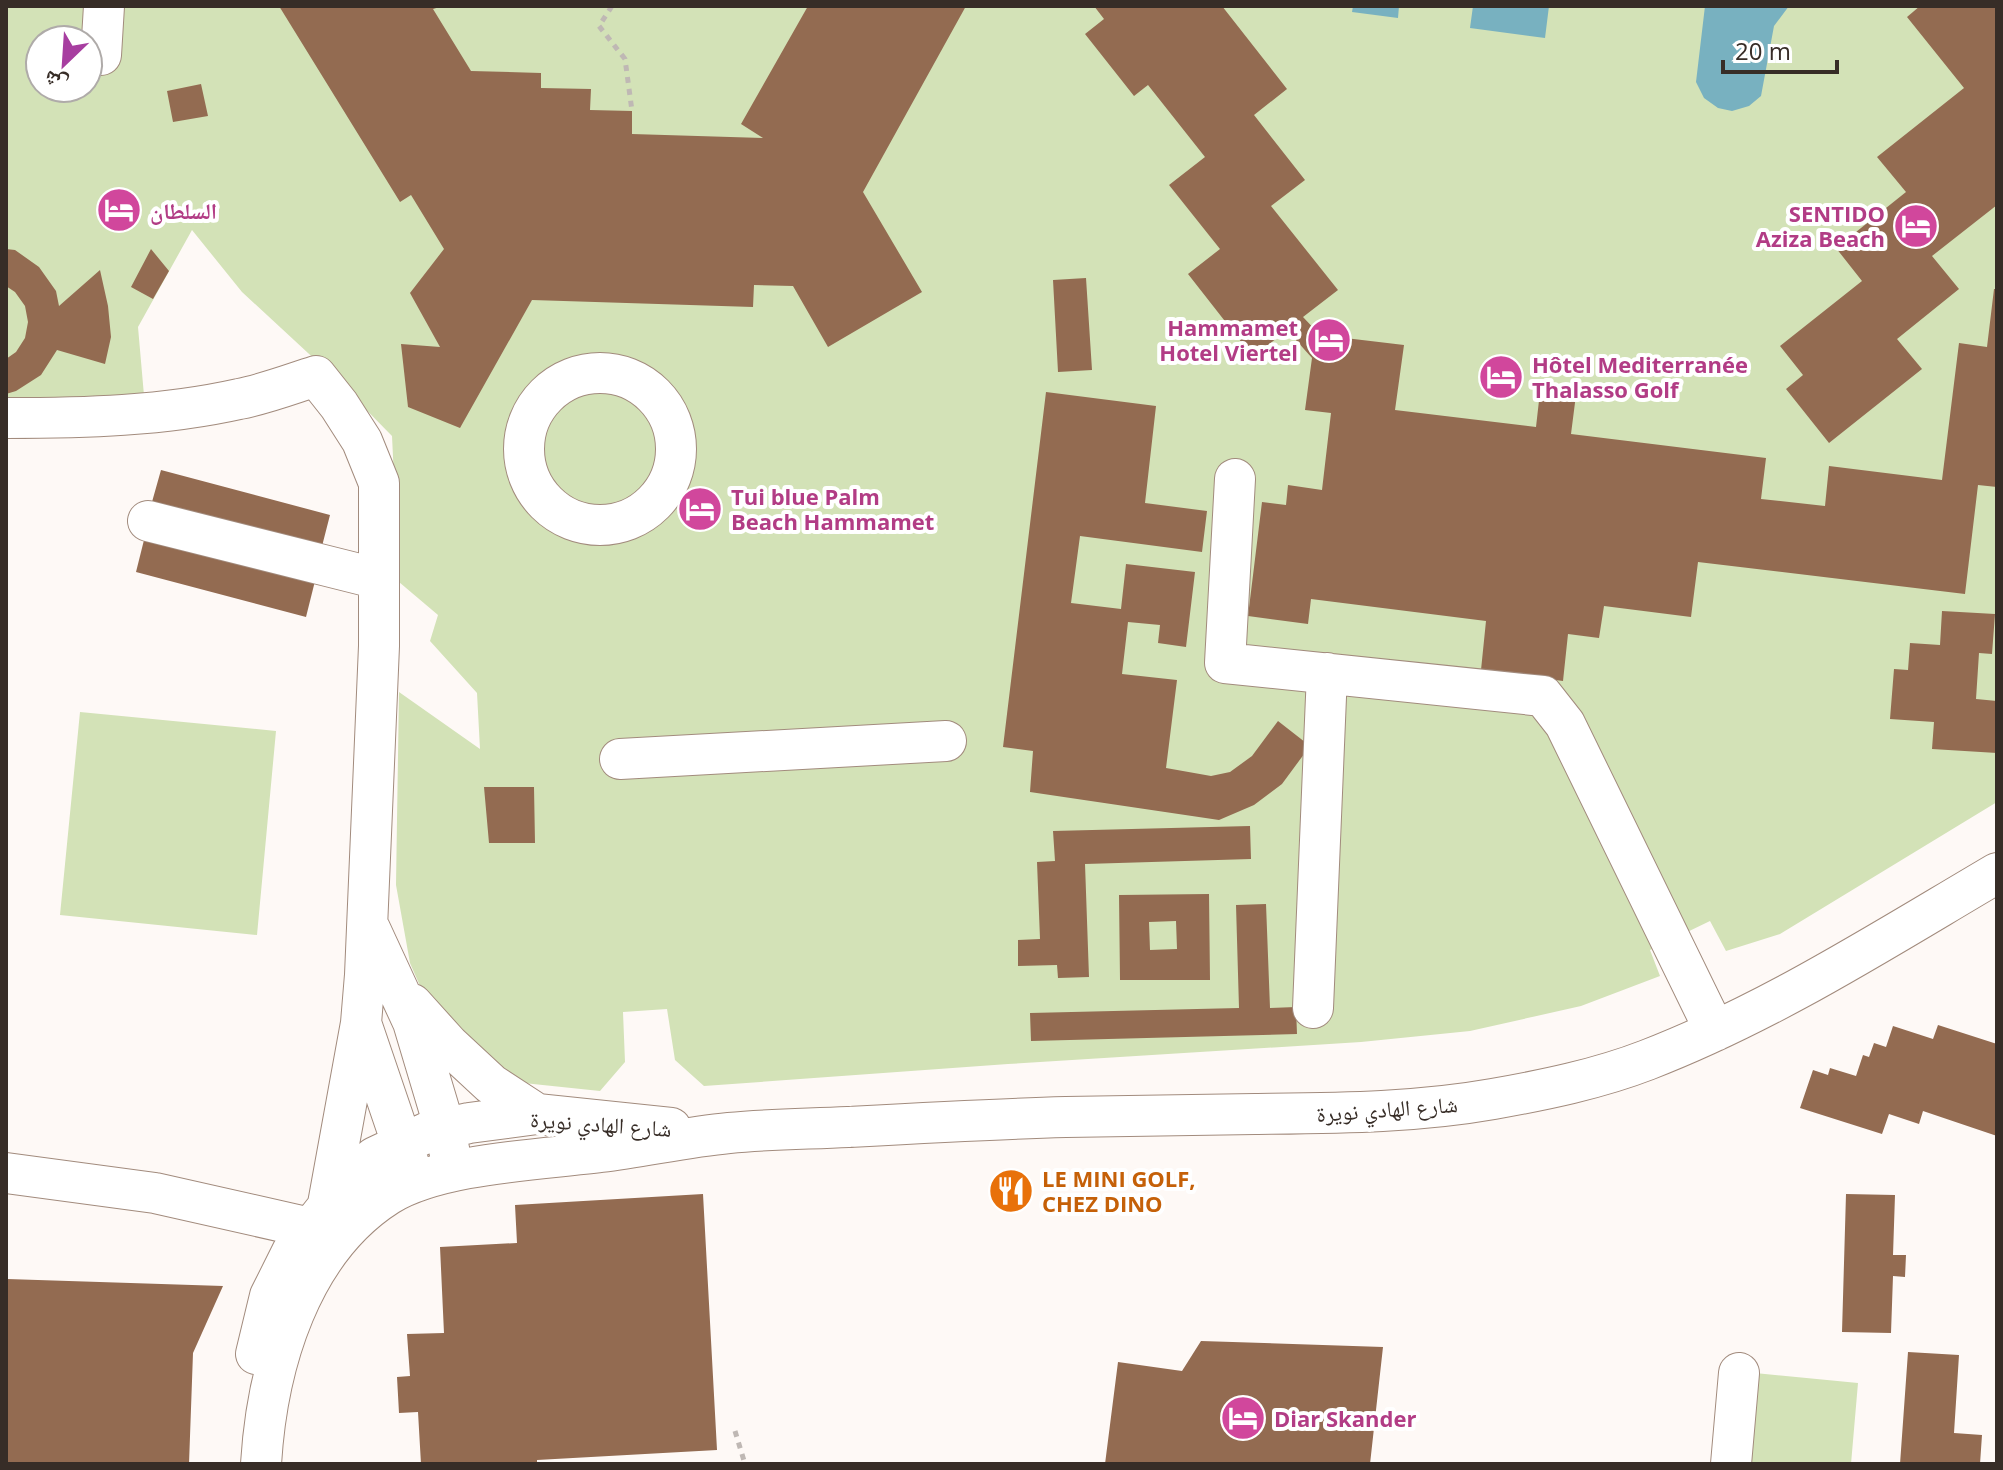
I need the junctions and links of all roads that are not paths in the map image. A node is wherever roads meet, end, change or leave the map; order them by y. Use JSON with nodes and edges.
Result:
{"nodes":[{"id":1,"x":6,"y":418,"type":"edge"},
{"id":2,"x":1235,"y":479,"type":"dead end"},
{"id":3,"x":148,"y":521,"type":"dead end"},
{"id":4,"x":379,"y":579,"type":"junction"},
{"id":5,"x":1327,"y":673,"type":"junction"},
{"id":6,"x":946,"y":741,"type":"dead end"},
{"id":7,"x":620,"y":759,"type":"dead end"},
{"id":8,"x":1997,"y":873,"type":"edge"},
{"id":9,"x":368,"y":925,"type":"junction"},
{"id":10,"x":400,"y":991,"type":"junction"},
{"id":11,"x":1313,"y":1008,"type":"dead end"},
{"id":12,"x":361,"y":1023,"type":"junction"},
{"id":13,"x":1715,"y":1031,"type":"junction"},
{"id":14,"x":537,"y":1114,"type":"junction"},
{"id":15,"x":445,"y":1129,"type":"junction"},
{"id":16,"x":725,"y":1133,"type":"junction"},
{"id":17,"x":403,"y":1142,"type":"junction"},
{"id":18,"x":6,"y":1173,"type":"edge"},
{"id":19,"x":453,"y":1173,"type":"junction"},
{"id":20,"x":414,"y":1182,"type":"junction"},
{"id":21,"x":319,"y":1216,"type":"junction"},
{"id":22,"x":1739,"y":1373,"type":"dead end"},
{"id":23,"x":261,"y":1453,"type":"edge"},
{"id":24,"x":1731,"y":1464,"type":"edge"}],
"edges":[{"from":1,"to":4,"type":"street"},
{"from":2,"to":5,"type":"street"},
{"from":3,"to":4,"type":"street"},
{"from":4,"to":9,"type":"street"},
{"from":5,"to":11,"type":"street"},
{"from":5,"to":13,"type":"street"},
{"from":6,"to":7,"type":"street"},
{"from":8,"to":13,"type":"street","name":"شارع الهادي نويرة"},
{"from":9,"to":10,"type":"street"},
{"from":9,"to":12,"type":"street"},
{"from":10,"to":14,"type":"street"},
{"from":10,"to":15,"type":"street"},
{"from":12,"to":17,"type":"street"},
{"from":12,"to":21,"type":"street"},
{"from":13,"to":16,"type":"street","name":"شارع الهادي نويرة"},
{"from":14,"to":15,"type":"street","name":"شارع الهادي نويرة"},
{"from":14,"to":16,"type":"street","name":"شارع الهادي نويرة"},
{"from":15,"to":17,"type":"street","name":"شارع الهادي نويرة"},
{"from":15,"to":19,"type":"street"},
{"from":16,"to":19,"type":"street","name":"شارع الهادي نويرة"},
{"from":17,"to":20,"type":"street"},
{"from":17,"to":21,"type":"street","name":"شارع الهادي نويرة"},
{"from":18,"to":21,"type":"street"},
{"from":19,"to":20,"type":"street","name":"شارع الهادي نويرة"},
{"from":20,"to":23,"type":"street","name":"شارع الهادي نويرة"},
{"from":21,"to":23,"type":"street","name":"شارع الهادي نويرة"},
{"from":22,"to":24,"type":"street"}]}
